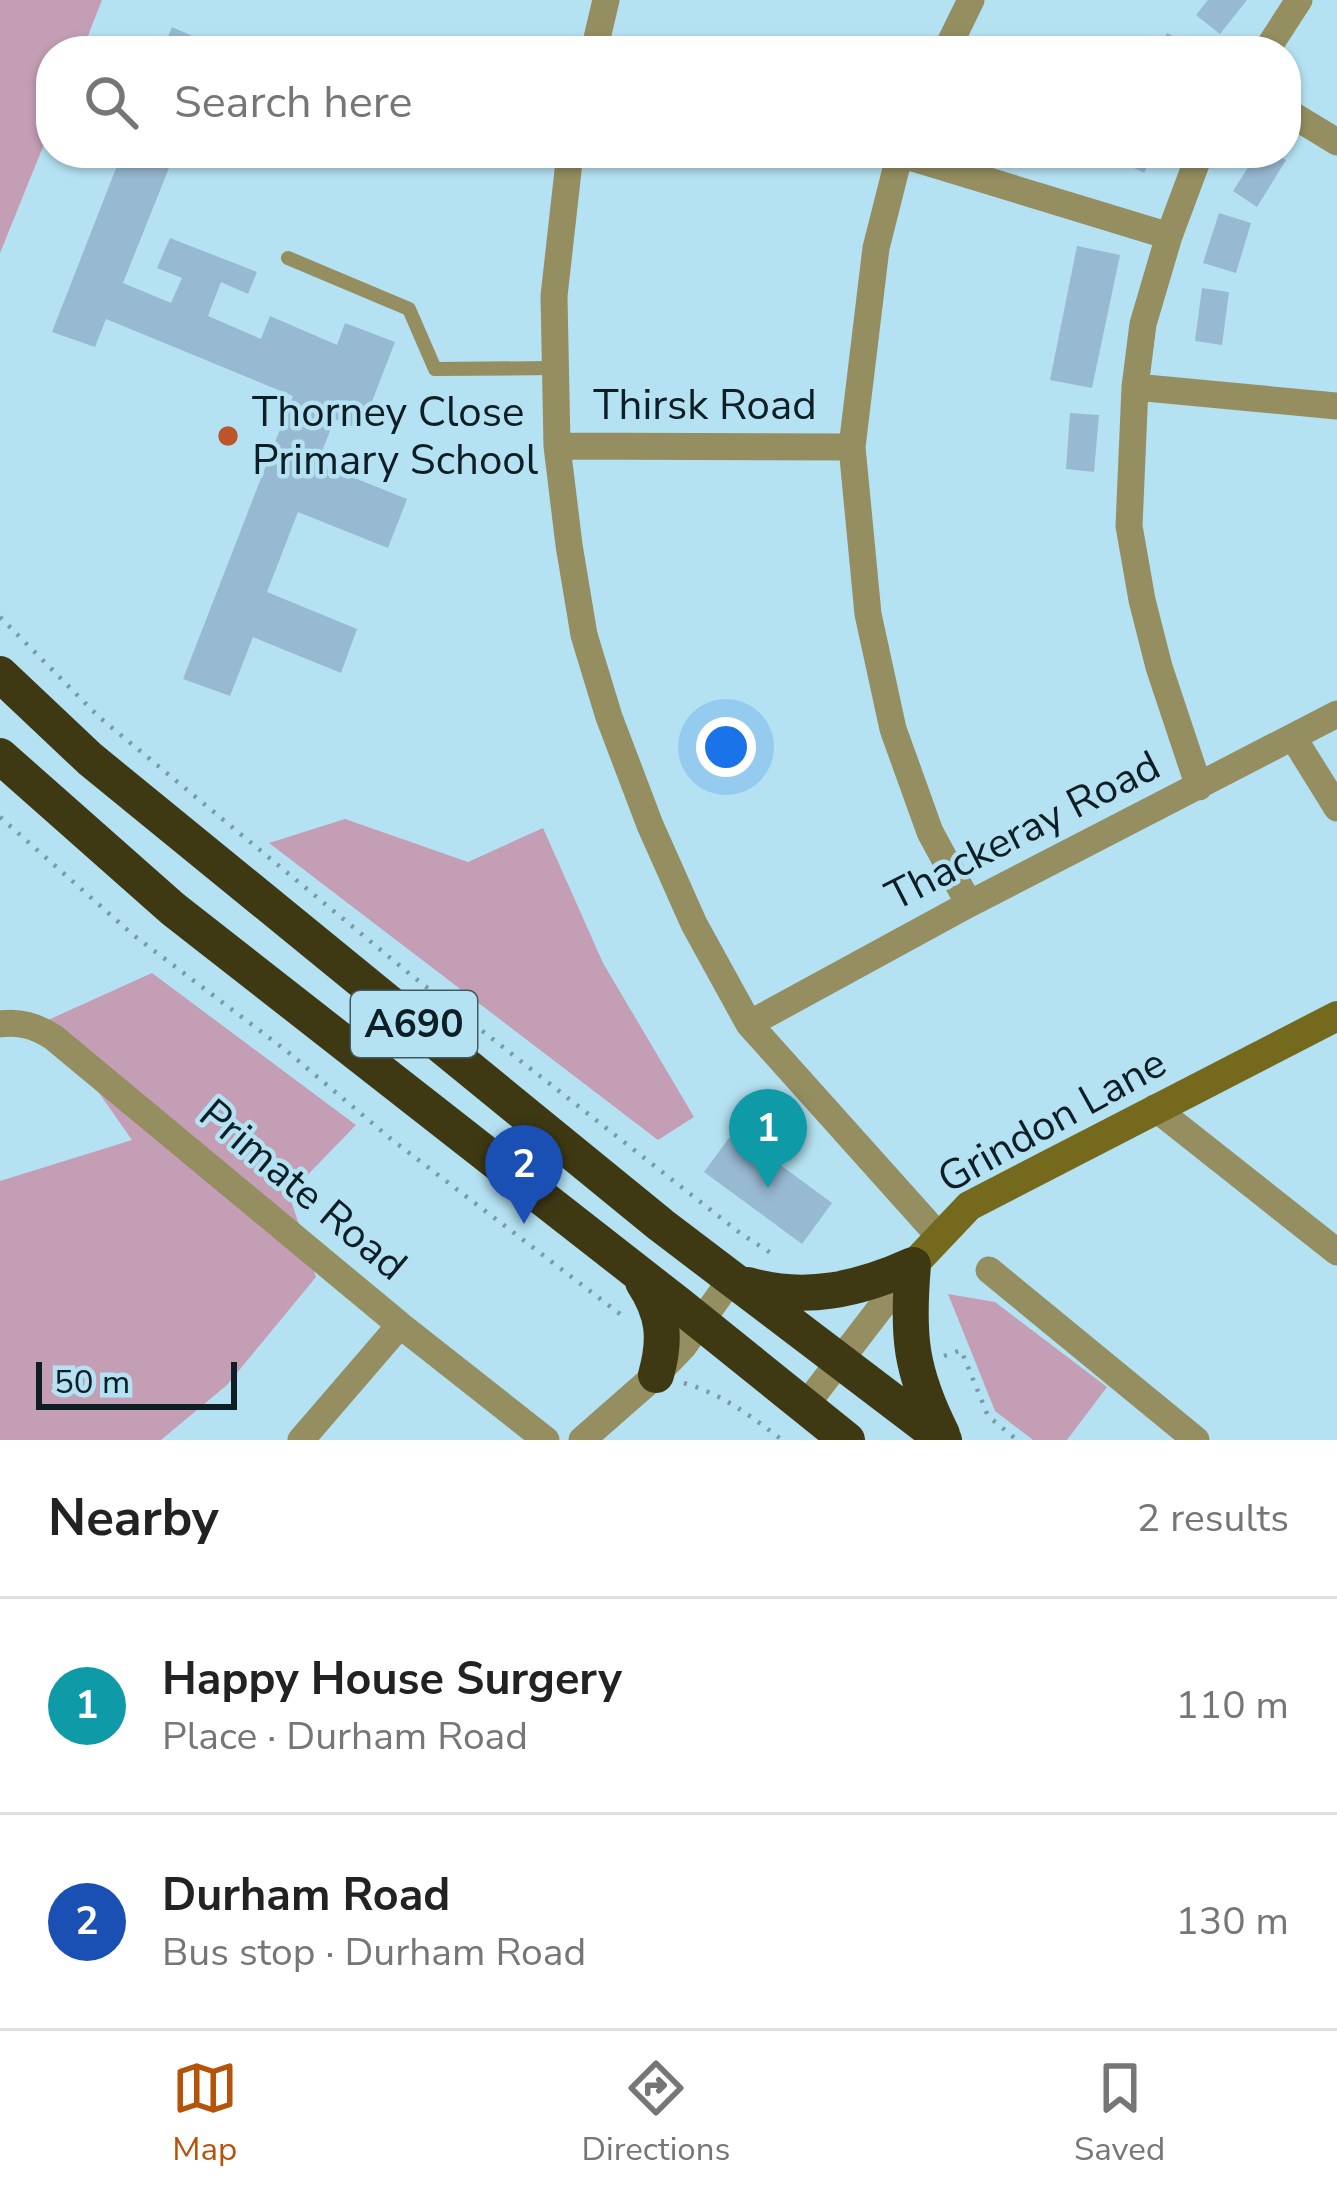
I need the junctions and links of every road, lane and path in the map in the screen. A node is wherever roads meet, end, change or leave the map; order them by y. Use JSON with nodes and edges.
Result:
{"nodes":[{"id":1,"x":606,"y":0,"type":"edge"},
{"id":2,"x":971,"y":0,"type":"edge"},
{"id":3,"x":1299,"y":0,"type":"edge"},
{"id":4,"x":598,"y":36,"type":"edge"},
{"id":5,"x":953,"y":36,"type":"edge"},
{"id":6,"x":1276,"y":36,"type":"edge"},
{"id":7,"x":1301,"y":120,"type":"edge"},
{"id":8,"x":1337,"y":142,"type":"edge"},
{"id":9,"x":568,"y":168,"type":"edge"},
{"id":10,"x":896,"y":168,"type":"edge"},
{"id":11,"x":946,"y":168,"type":"edge"},
{"id":12,"x":1194,"y":168,"type":"edge"},
{"id":13,"x":1168,"y":236,"type":"junction"},
{"id":14,"x":288,"y":258,"type":"dead end"},
{"id":15,"x":556,"y":368,"type":"junction"},
{"id":16,"x":1135,"y":387,"type":"junction"},
{"id":17,"x":1337,"y":406,"type":"edge"},
{"id":18,"x":557,"y":446,"type":"junction"},
{"id":19,"x":852,"y":447,"type":"junction"},
{"id":20,"x":0,"y":617,"type":"edge"},
{"id":21,"x":0,"y":674,"type":"edge"},
{"id":22,"x":1337,"y":714,"type":"edge"},
{"id":23,"x":1293,"y":737,"type":"junction"},
{"id":24,"x":0,"y":756,"type":"edge"},
{"id":25,"x":1199,"y":787,"type":"junction"},
{"id":26,"x":1337,"y":808,"type":"edge"},
{"id":27,"x":0,"y":817,"type":"edge"},
{"id":28,"x":969,"y":904,"type":"junction"},
{"id":29,"x":1337,"y":1016,"type":"edge"},
{"id":30,"x":0,"y":1024,"type":"edge"},
{"id":31,"x":749,"y":1024,"type":"junction"},
{"id":32,"x":1155,"y":1108,"type":"junction"},
{"id":33,"x":725,"y":1221,"type":"dead end"},
{"id":34,"x":939,"y":1236,"type":"junction"},
{"id":35,"x":1337,"y":1252,"type":"edge"},
{"id":36,"x":914,"y":1265,"type":"junction"},
{"id":37,"x":988,"y":1270,"type":"dead end"},
{"id":38,"x":639,"y":1275,"type":"junction"},
{"id":39,"x":736,"y":1280,"type":"junction"},
{"id":40,"x":626,"y":1318,"type":"dead end"},
{"id":41,"x":700,"y":1323,"type":"junction"},
{"id":42,"x":400,"y":1325,"type":"junction"},
{"id":43,"x":840,"y":1359,"type":"junction"},
{"id":44,"x":656,"y":1375,"type":"junction"},
{"id":45,"x":708,"y":1390,"type":"dead end"},
{"id":46,"x":805,"y":1406,"type":"junction"},
{"id":47,"x":301,"y":1440,"type":"edge"},
{"id":48,"x":546,"y":1440,"type":"edge"},
{"id":49,"x":582,"y":1440,"type":"edge"},
{"id":50,"x":782,"y":1440,"type":"edge"},
{"id":51,"x":847,"y":1440,"type":"edge"},
{"id":52,"x":944,"y":1440,"type":"edge"},
{"id":53,"x":1196,"y":1440,"type":"edge"}],
"edges":[{"from":1,"to":4,"type":"street"},
{"from":2,"to":5,"type":"street"},
{"from":3,"to":6,"type":"street"},
{"from":7,"to":8,"type":"street"},
{"from":9,"to":15,"type":"street"},
{"from":10,"to":19,"type":"street"},
{"from":11,"to":13,"type":"street"},
{"from":12,"to":13,"type":"street"},
{"from":13,"to":16,"type":"street"},
{"from":14,"to":15,"type":"lane"},
{"from":15,"to":18,"type":"street"},
{"from":16,"to":17,"type":"street"},
{"from":16,"to":25,"type":"street"},
{"from":18,"to":19,"type":"street","name":"Thirsk Road"},
{"from":18,"to":31,"type":"street"},
{"from":19,"to":28,"type":"street"},
{"from":20,"to":33,"type":"path"},
{"from":21,"to":39,"type":"highway","number":"A690"},
{"from":22,"to":23,"type":"street","name":"Thackeray Road"},
{"from":23,"to":25,"type":"street","name":"Thackeray Road"},
{"from":23,"to":26,"type":"street"},
{"from":24,"to":38,"type":"highway","number":"A690"},
{"from":25,"to":28,"type":"street","name":"Thackeray Road"},
{"from":27,"to":40,"type":"path"},
{"from":28,"to":31,"type":"street","name":"Thackeray Road"},
{"from":29,"to":32,"type":"street","name":"Grindon Lane"},
{"from":30,"to":42,"type":"street","name":"Primate Road"},
{"from":31,"to":34,"type":"street"},
{"from":32,"to":34,"type":"street","name":"Grindon Lane"},
{"from":32,"to":35,"type":"street"},
{"from":34,"to":36,"type":"street","name":"Grindon Lane"},
{"from":36,"to":39,"type":"highway"},
{"from":36,"to":43,"type":"street","name":"Grindon Lane"},
{"from":36,"to":52,"type":"highway"},
{"from":37,"to":53,"type":"street"},
{"from":38,"to":41,"type":"highway","number":"A690"},
{"from":38,"to":44,"type":"highway"},
{"from":39,"to":41,"type":"street"},
{"from":39,"to":43,"type":"highway","number":"A690"},
{"from":41,"to":44,"type":"street"},
{"from":41,"to":46,"type":"highway","number":"A690"},
{"from":42,"to":47,"type":"street"},
{"from":42,"to":48,"type":"street","name":"Primate Road"},
{"from":43,"to":46,"type":"street","name":"Grindon Lane"},
{"from":43,"to":52,"type":"highway","number":"A690"},
{"from":44,"to":49,"type":"street"},
{"from":45,"to":50,"type":"path"},
{"from":46,"to":51,"type":"highway","number":"A690"}]}
